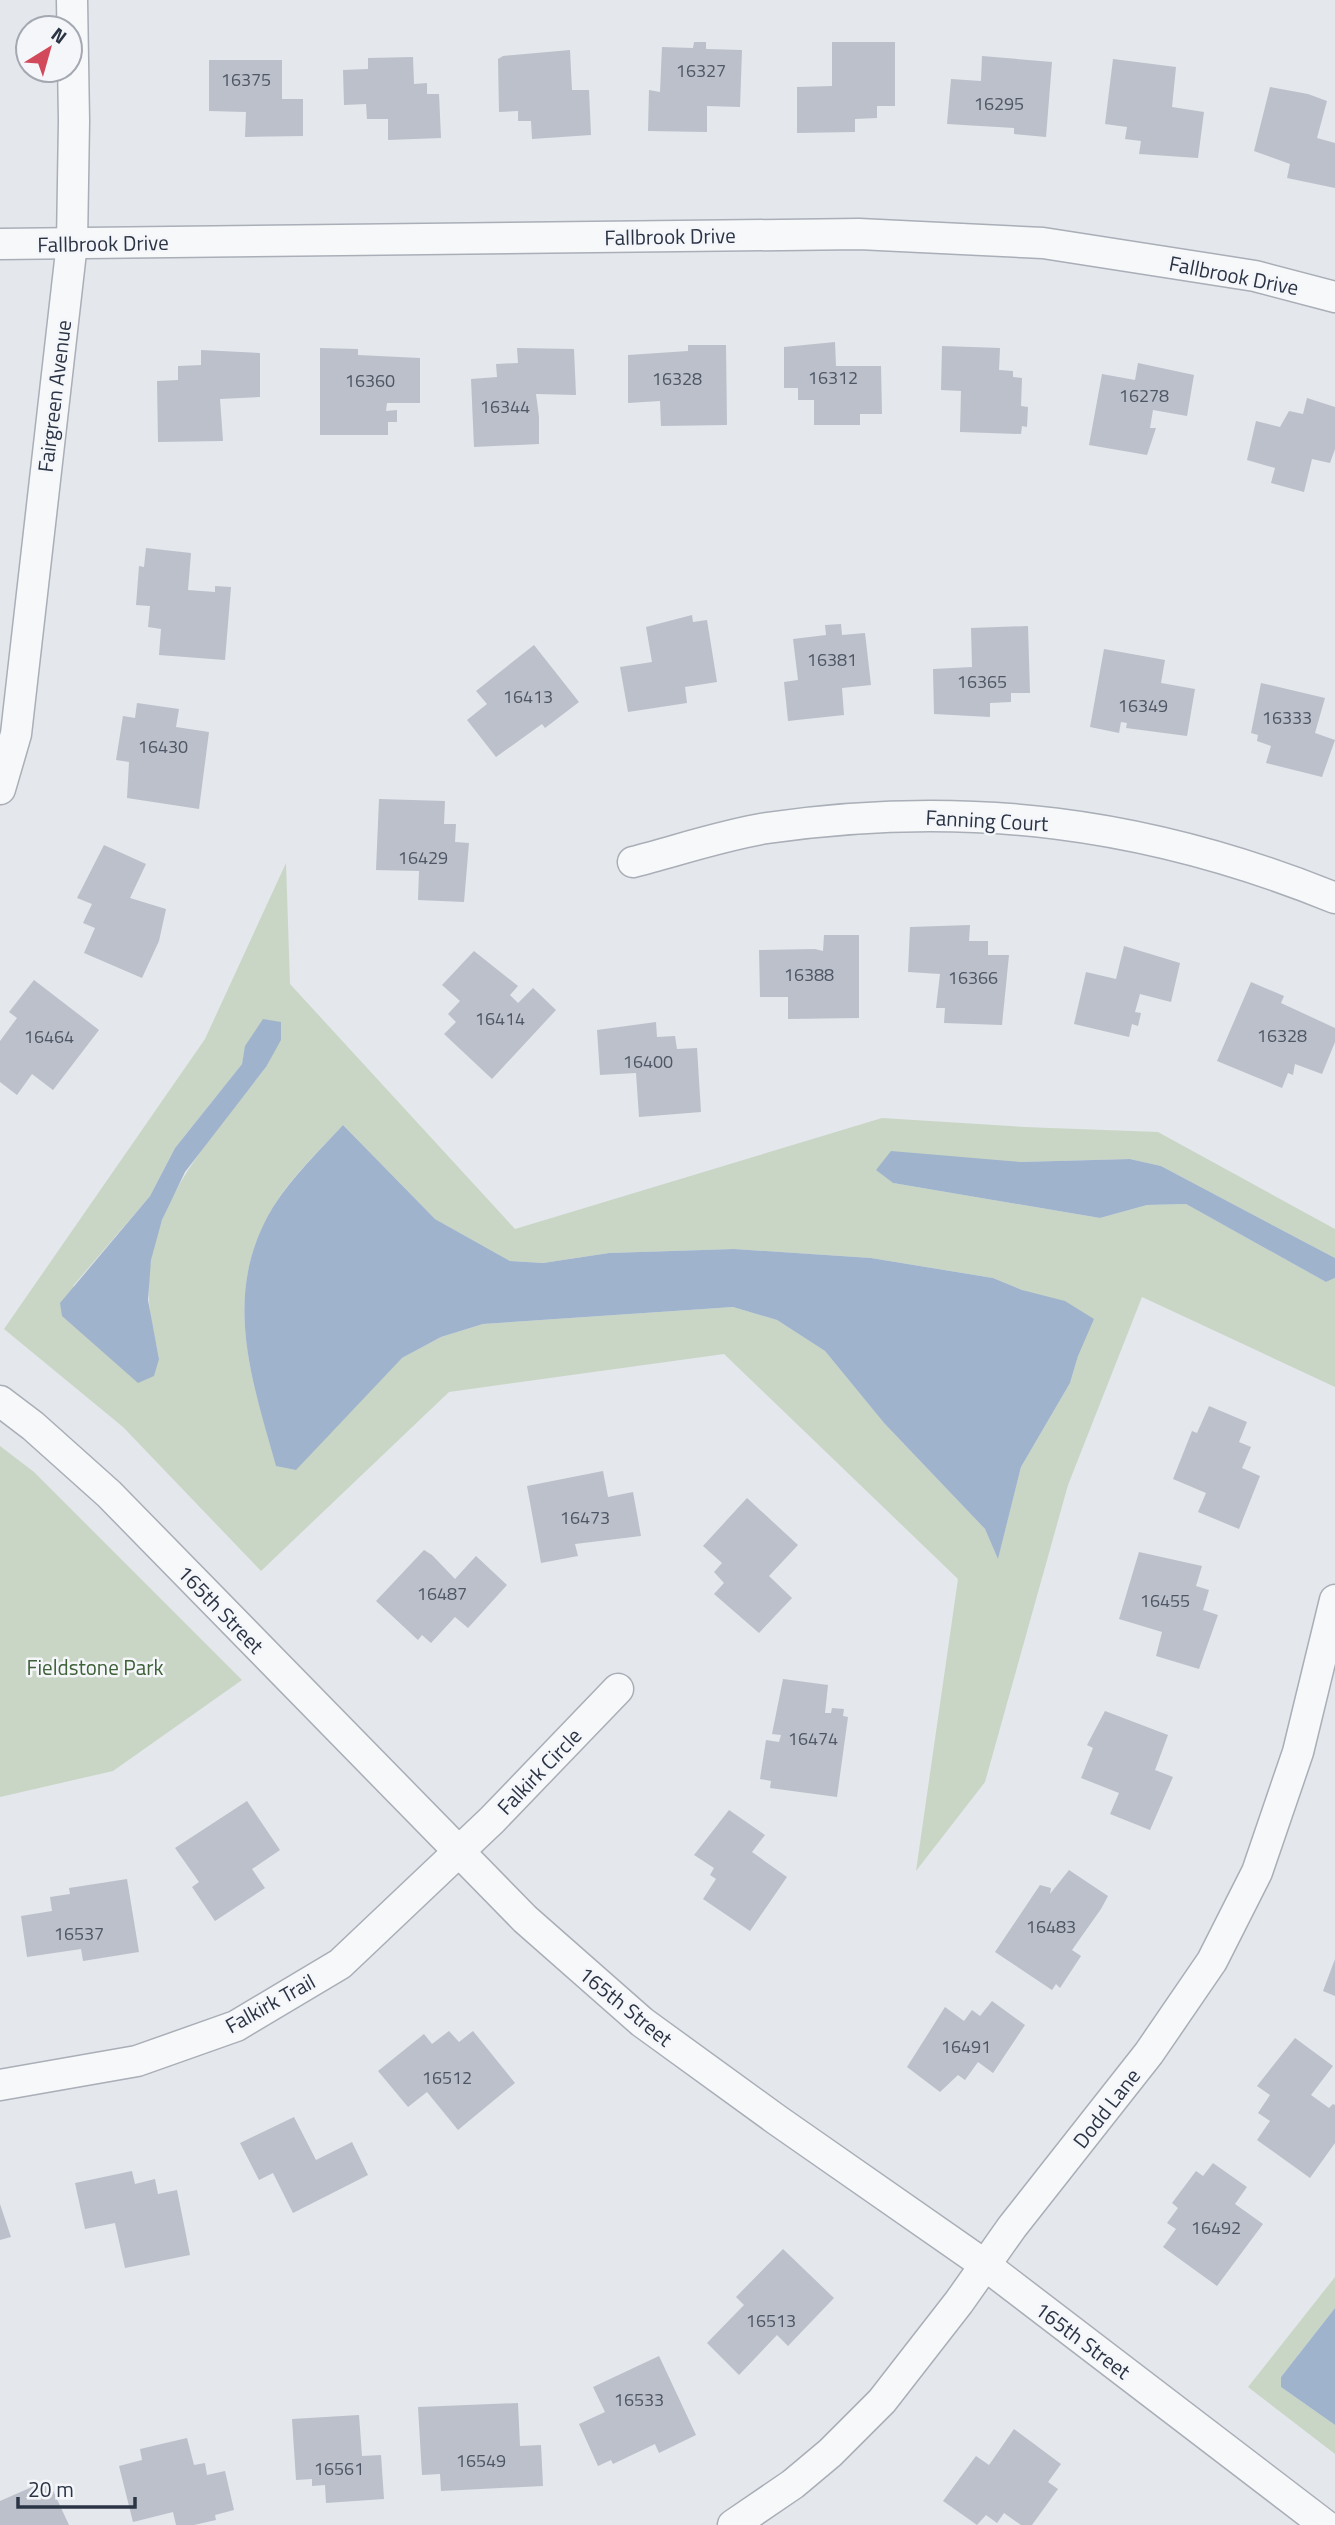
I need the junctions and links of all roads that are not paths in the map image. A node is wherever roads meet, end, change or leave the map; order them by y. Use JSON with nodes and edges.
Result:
{"nodes":[{"id":1,"x":72,"y":0,"type":"edge"},
{"id":2,"x":72,"y":243,"type":"junction"},
{"id":3,"x":0,"y":244,"type":"edge"},
{"id":4,"x":1335,"y":297,"type":"edge"},
{"id":5,"x":0,"y":789,"type":"edge"},
{"id":6,"x":633,"y":862,"type":"dead end"},
{"id":7,"x":1335,"y":898,"type":"edge"},
{"id":8,"x":0,"y":1401,"type":"edge"},
{"id":9,"x":1335,"y":1600,"type":"edge"},
{"id":10,"x":618,"y":1689,"type":"dead end"},
{"id":11,"x":458,"y":1852,"type":"junction"},
{"id":12,"x":0,"y":2085,"type":"edge"},
{"id":13,"x":985,"y":2265,"type":"junction"},
{"id":14,"x":733,"y":2525,"type":"edge"},
{"id":15,"x":1325,"y":2525,"type":"edge"}],
"edges":[{"from":1,"to":2,"type":"street","name":"Fairgreen Avenue"},
{"from":2,"to":3,"type":"street","name":"Fallbrook Drive"},
{"from":2,"to":4,"type":"street","name":"Fallbrook Drive"},
{"from":2,"to":5,"type":"street","name":"Fairgreen Avenue"},
{"from":6,"to":7,"type":"street","name":"Fanning Court"},
{"from":8,"to":11,"type":"street","name":"165th Street"},
{"from":9,"to":13,"type":"street","name":"Dodd Lane"},
{"from":10,"to":11,"type":"street","name":"Falkirk Circle"},
{"from":11,"to":12,"type":"street","name":"Falkirk Trail"},
{"from":11,"to":13,"type":"street","name":"165th Street"},
{"from":13,"to":14,"type":"street","name":"Dodd Lane"},
{"from":13,"to":15,"type":"street","name":"165th Street"}]}
